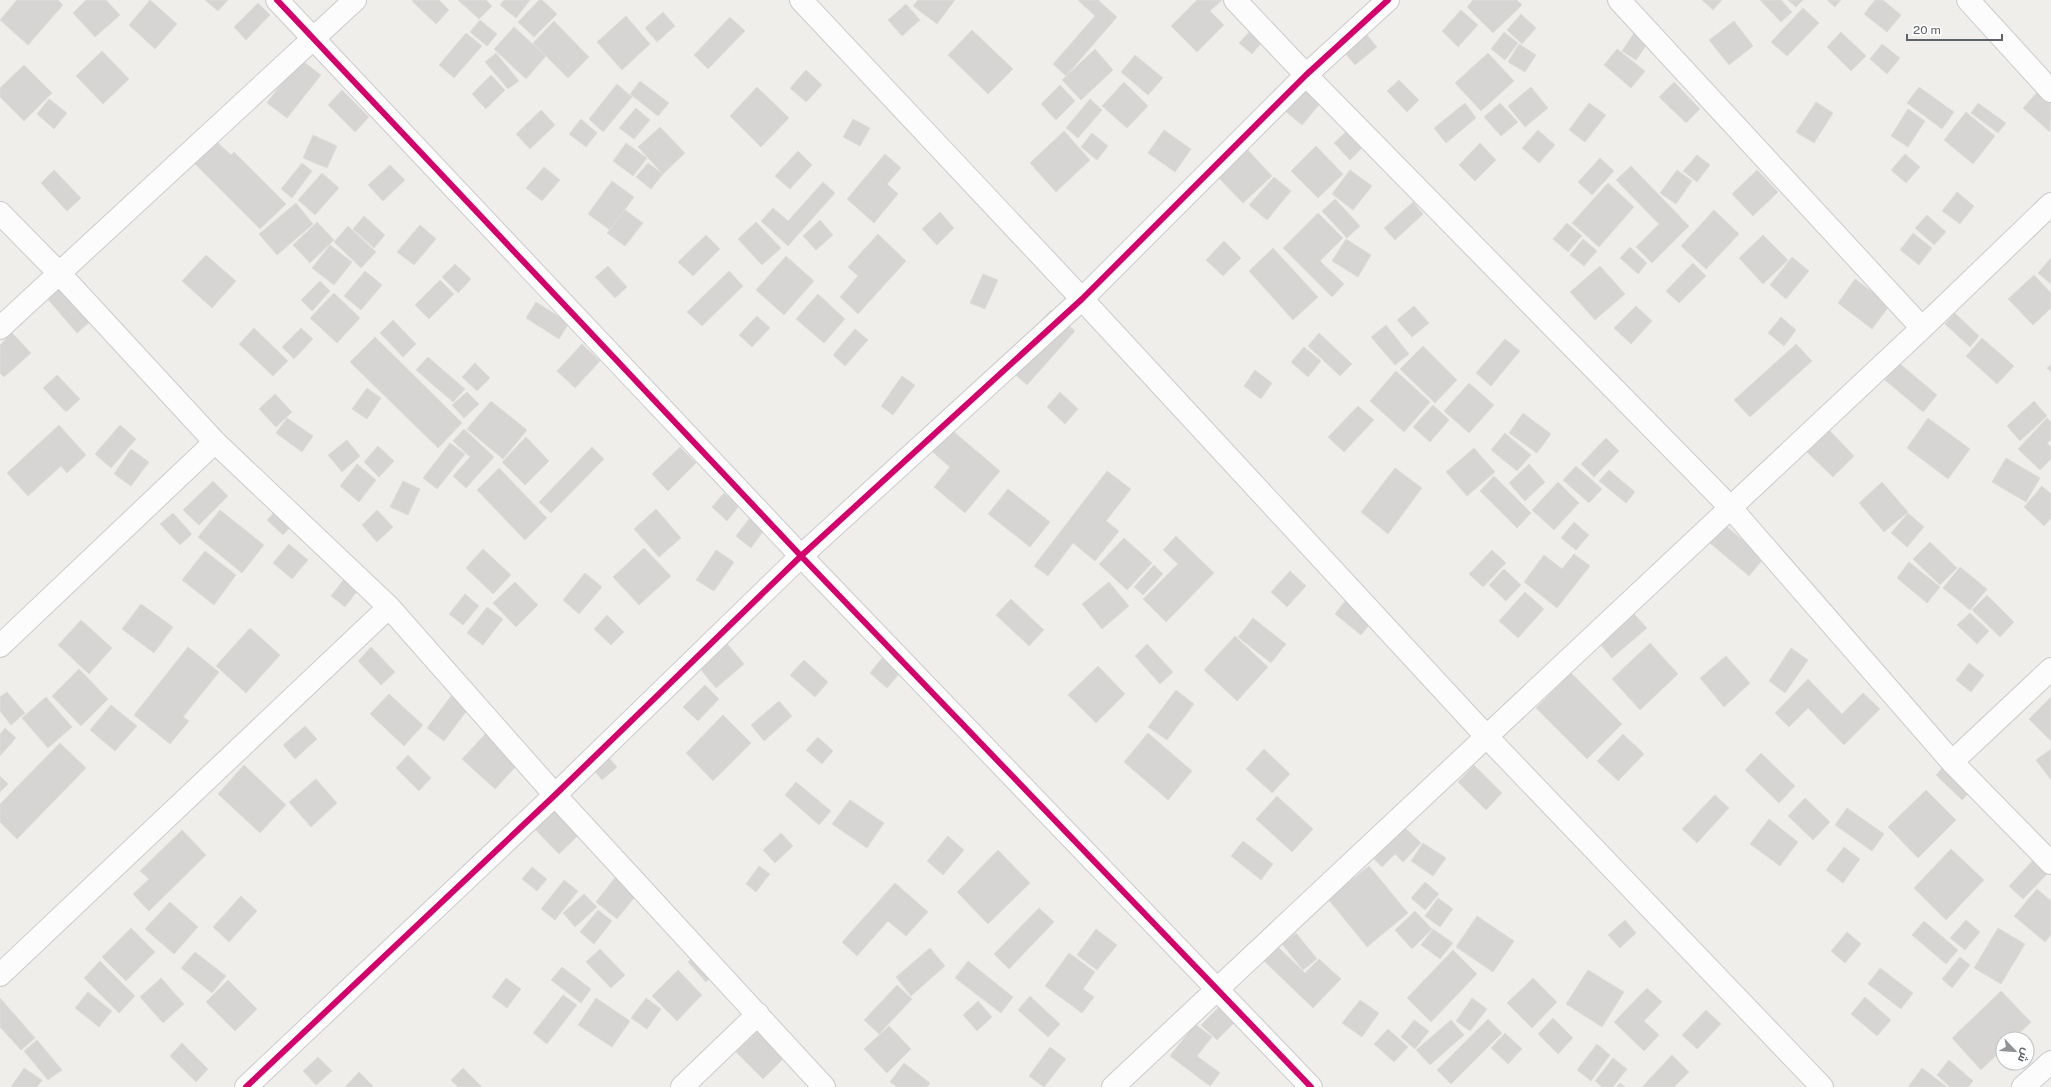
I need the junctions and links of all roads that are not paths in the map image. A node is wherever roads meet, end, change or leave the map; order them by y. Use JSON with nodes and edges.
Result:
{"nodes":[{"id":1,"x":277,"y":0,"type":"edge"},
{"id":2,"x":355,"y":0,"type":"edge"},
{"id":3,"x":800,"y":0,"type":"edge"},
{"id":4,"x":1235,"y":0,"type":"edge"},
{"id":5,"x":1388,"y":0,"type":"edge"},
{"id":6,"x":1619,"y":0,"type":"edge"},
{"id":7,"x":1968,"y":0,"type":"edge"},
{"id":8,"x":315,"y":38,"type":"junction"},
{"id":9,"x":1306,"y":75,"type":"junction"},
{"id":10,"x":2051,"y":91,"type":"edge"},
{"id":11,"x":2051,"y":204,"type":"edge"},
{"id":12,"x":0,"y":214,"type":"edge"},
{"id":13,"x":59,"y":273,"type":"junction"},
{"id":14,"x":1082,"y":299,"type":"junction"},
{"id":15,"x":0,"y":328,"type":"edge"},
{"id":16,"x":1922,"y":328,"type":"junction"},
{"id":17,"x":215,"y":442,"type":"junction"},
{"id":18,"x":1730,"y":507,"type":"junction"},
{"id":19,"x":801,"y":556,"type":"junction"},
{"id":20,"x":389,"y":607,"type":"junction"},
{"id":21,"x":0,"y":646,"type":"edge"},
{"id":22,"x":2051,"y":669,"type":"edge"},
{"id":23,"x":1487,"y":737,"type":"junction"},
{"id":24,"x":1952,"y":762,"type":"junction"},
{"id":25,"x":555,"y":795,"type":"junction"},
{"id":26,"x":2051,"y":863,"type":"edge"},
{"id":27,"x":0,"y":975,"type":"edge"},
{"id":28,"x":1217,"y":990,"type":"junction"},
{"id":29,"x":758,"y":1014,"type":"junction"},
{"id":30,"x":2051,"y":1062,"type":"edge"},
{"id":31,"x":246,"y":1087,"type":"edge"},
{"id":32,"x":682,"y":1087,"type":"edge"},
{"id":33,"x":824,"y":1087,"type":"edge"},
{"id":34,"x":1113,"y":1087,"type":"edge"},
{"id":35,"x":1311,"y":1087,"type":"edge"},
{"id":36,"x":1822,"y":1087,"type":"edge"},
{"id":37,"x":2023,"y":1087,"type":"edge"}],
"edges":[{"from":1,"to":8,"type":"street"},
{"from":2,"to":8,"type":"street"},
{"from":3,"to":14,"type":"street"},
{"from":4,"to":9,"type":"street"},
{"from":5,"to":9,"type":"street"},
{"from":6,"to":16,"type":"street"},
{"from":7,"to":10,"type":"street"},
{"from":8,"to":13,"type":"street"},
{"from":8,"to":19,"type":"street"},
{"from":9,"to":14,"type":"street"},
{"from":9,"to":18,"type":"street"},
{"from":11,"to":16,"type":"street"},
{"from":12,"to":13,"type":"street"},
{"from":13,"to":15,"type":"street"},
{"from":13,"to":17,"type":"street"},
{"from":14,"to":19,"type":"street"},
{"from":14,"to":23,"type":"street"},
{"from":16,"to":18,"type":"street"},
{"from":17,"to":20,"type":"street"},
{"from":17,"to":21,"type":"street"},
{"from":18,"to":23,"type":"street"},
{"from":18,"to":24,"type":"street"},
{"from":19,"to":25,"type":"street"},
{"from":19,"to":28,"type":"street"},
{"from":20,"to":25,"type":"street"},
{"from":20,"to":27,"type":"street"},
{"from":22,"to":24,"type":"street"},
{"from":23,"to":28,"type":"street"},
{"from":23,"to":36,"type":"street"},
{"from":24,"to":26,"type":"street"},
{"from":25,"to":29,"type":"street"},
{"from":25,"to":31,"type":"street"},
{"from":28,"to":34,"type":"street"},
{"from":28,"to":35,"type":"street"},
{"from":29,"to":32,"type":"street"},
{"from":29,"to":33,"type":"street"},
{"from":30,"to":37,"type":"street"}]}
